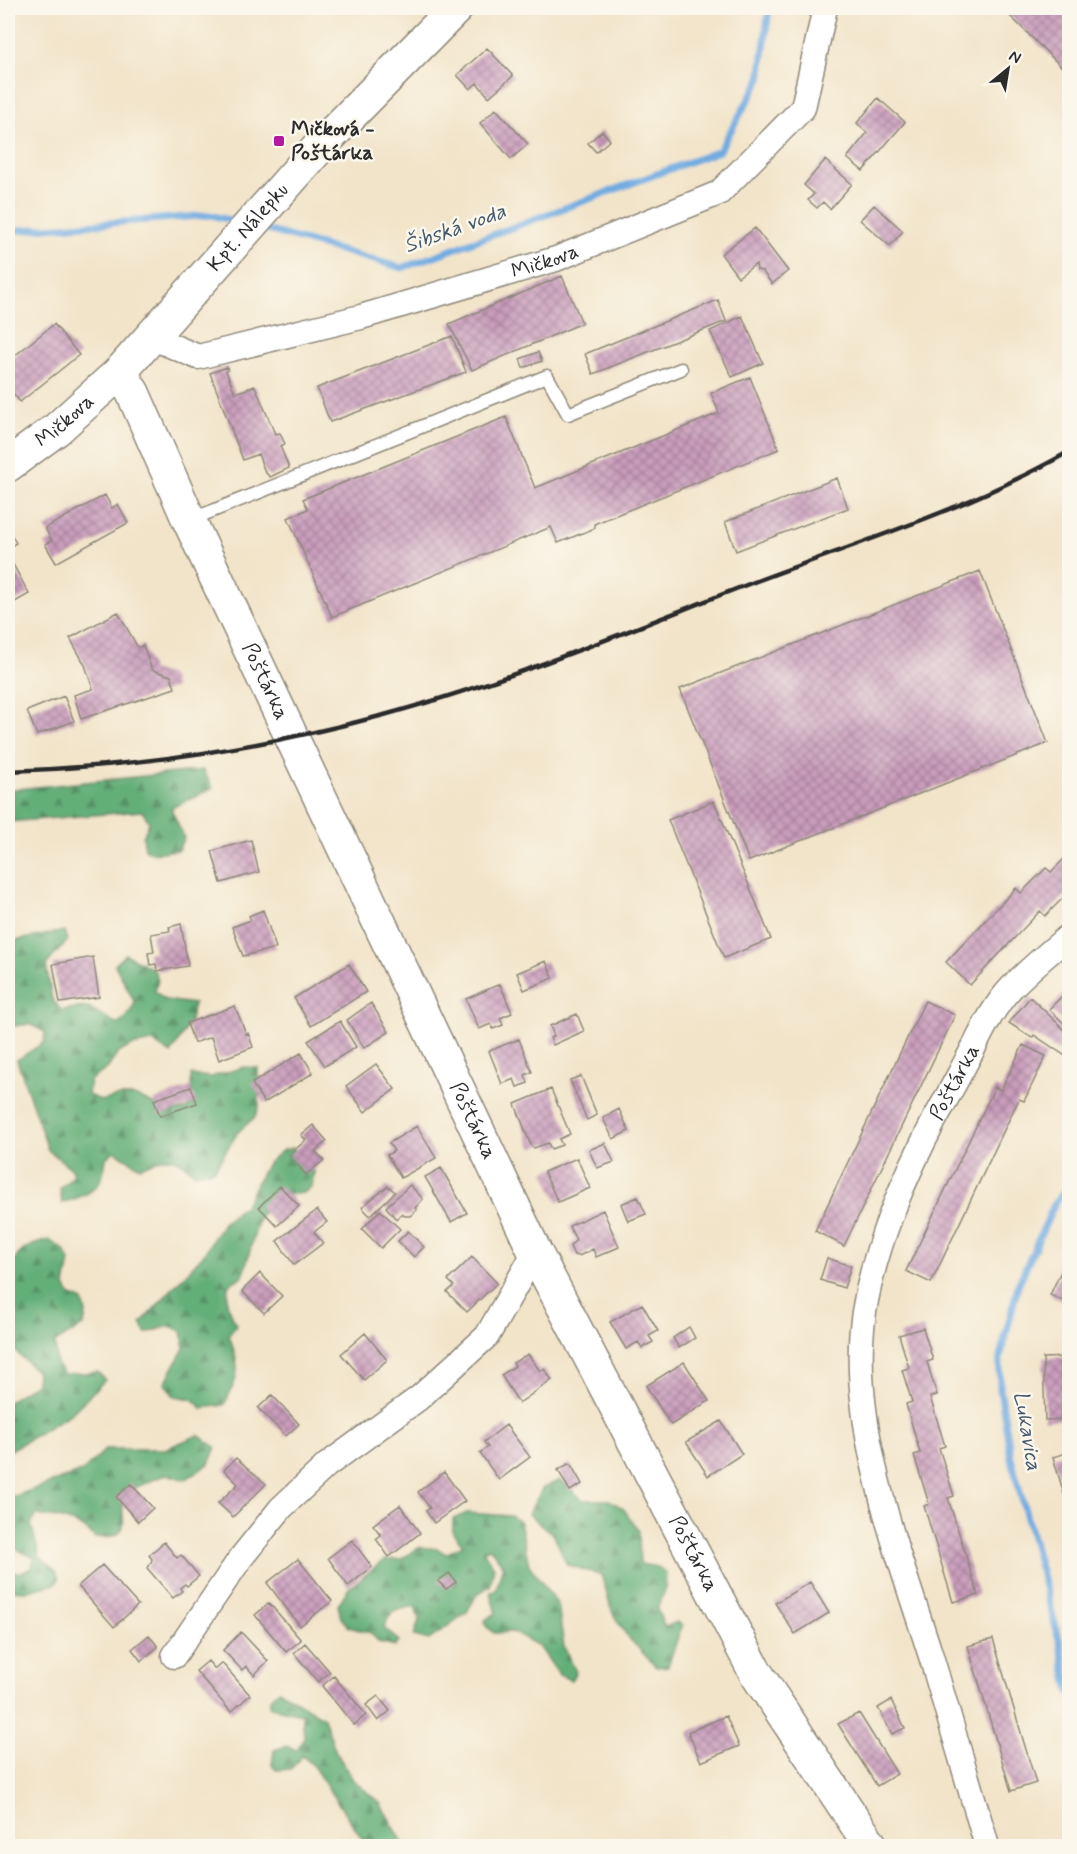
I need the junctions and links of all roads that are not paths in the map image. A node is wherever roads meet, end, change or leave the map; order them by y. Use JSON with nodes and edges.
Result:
{"nodes":[{"id":1,"x":456,"y":8,"type":"edge"},
{"id":2,"x":825,"y":8,"type":"edge"},
{"id":3,"x":151,"y":337,"type":"junction"},
{"id":4,"x":681,"y":369,"type":"dead end"},
{"id":5,"x":120,"y":372,"type":"junction"},
{"id":6,"x":8,"y":465,"type":"edge"},
{"id":7,"x":188,"y":518,"type":"junction"},
{"id":8,"x":1070,"y":935,"type":"edge"},
{"id":9,"x":535,"y":1252,"type":"junction"},
{"id":10,"x":174,"y":1656,"type":"dead end"},
{"id":11,"x":871,"y":1846,"type":"edge"},
{"id":12,"x":987,"y":1846,"type":"edge"}],
"edges":[{"from":1,"to":3,"type":"street","name":"Kpt. Nálepku"},
{"from":2,"to":3,"type":"street","name":"Mičkova"},
{"from":3,"to":5,"type":"street","name":"Kpt. Nálepku"},
{"from":4,"to":7,"type":"lane"},
{"from":5,"to":6,"type":"street","name":"Mičkova"},
{"from":5,"to":7,"type":"street","name":"Poštárka"},
{"from":7,"to":9,"type":"street","name":"Poštárka"},
{"from":8,"to":12,"type":"street","name":"Poštárka"},
{"from":9,"to":10,"type":"street"},
{"from":9,"to":11,"type":"street","name":"Poštárka"}]}
